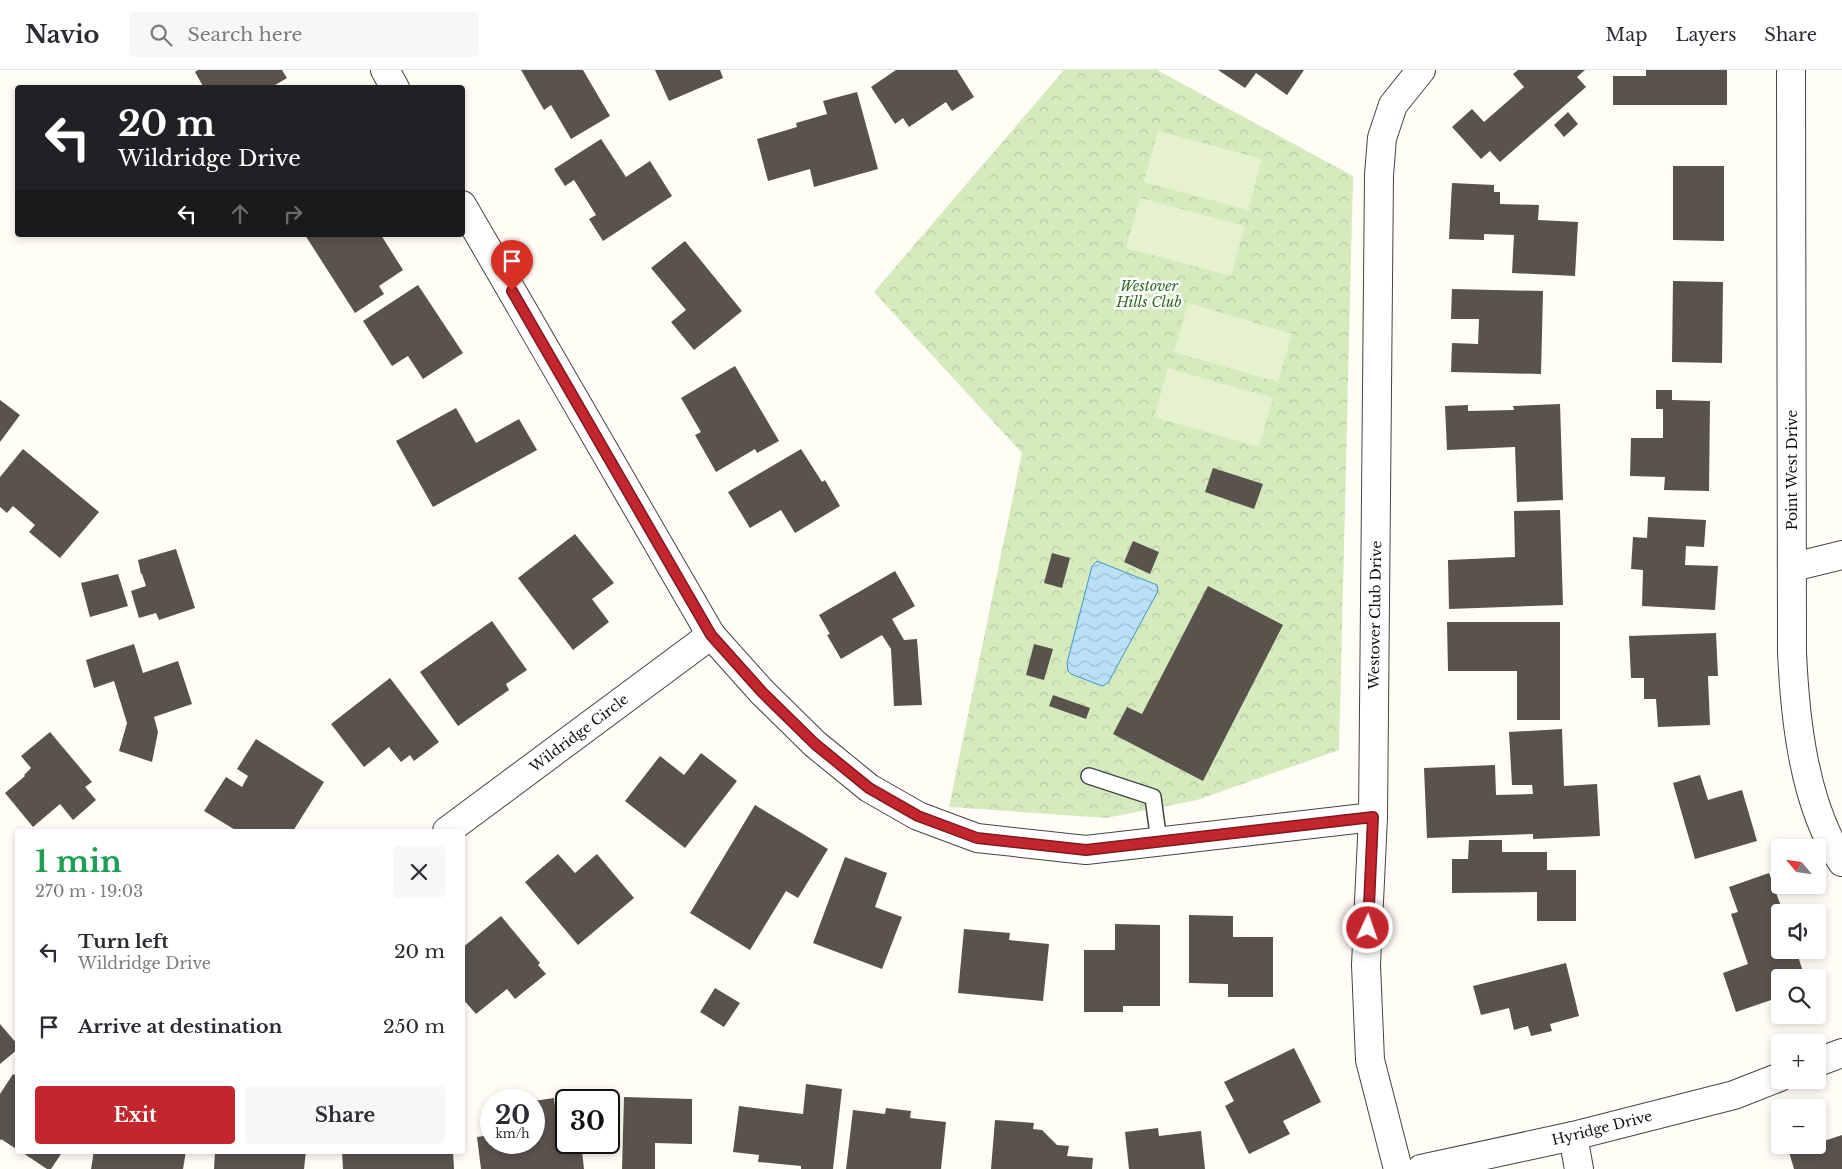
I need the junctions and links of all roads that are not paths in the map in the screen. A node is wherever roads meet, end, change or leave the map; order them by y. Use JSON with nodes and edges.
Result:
{"nodes":[{"id":1,"x":385,"y":70,"type":"edge"},
{"id":2,"x":1421,"y":70,"type":"edge"},
{"id":3,"x":1791,"y":70,"type":"edge"},
{"id":4,"x":393,"y":85,"type":"edge"},
{"id":5,"x":465,"y":210,"type":"edge"},
{"id":6,"x":1842,"y":555,"type":"edge"},
{"id":7,"x":1792,"y":567,"type":"junction"},
{"id":8,"x":711,"y":635,"type":"junction"},
{"id":9,"x":1089,"y":776,"type":"dead end"},
{"id":10,"x":1373,"y":817,"type":"junction"},
{"id":11,"x":450,"y":829,"type":"edge"},
{"id":12,"x":1159,"y":842,"type":"junction"},
{"id":13,"x":1842,"y":862,"type":"edge"},
{"id":14,"x":1842,"y":1053,"type":"edge"},
{"id":15,"x":1826,"y":1059,"type":"edge"},
{"id":16,"x":1771,"y":1081,"type":"edge"},
{"id":17,"x":1573,"y":1136,"type":"junction"},
{"id":18,"x":1398,"y":1169,"type":"edge"},
{"id":19,"x":1421,"y":1169,"type":"edge"},
{"id":20,"x":1579,"y":1169,"type":"edge"}],
"edges":[{"from":1,"to":4,"type":"street"},
{"from":2,"to":10,"type":"street","name":"Westover Club Drive"},
{"from":3,"to":7,"type":"street","name":"Point West Drive"},
{"from":5,"to":8,"type":"street"},
{"from":6,"to":7,"type":"street"},
{"from":7,"to":13,"type":"street","name":"Point West Drive"},
{"from":8,"to":11,"type":"street","name":"Wildridge Circle"},
{"from":8,"to":12,"type":"street"},
{"from":9,"to":12,"type":"lane"},
{"from":10,"to":12,"type":"street"},
{"from":10,"to":18,"type":"street","name":"Westover Club Drive"},
{"from":14,"to":15,"type":"street"},
{"from":16,"to":17,"type":"street","name":"Hyridge Drive"},
{"from":17,"to":19,"type":"street","name":"Hyridge Drive"},
{"from":17,"to":20,"type":"street"}]}
